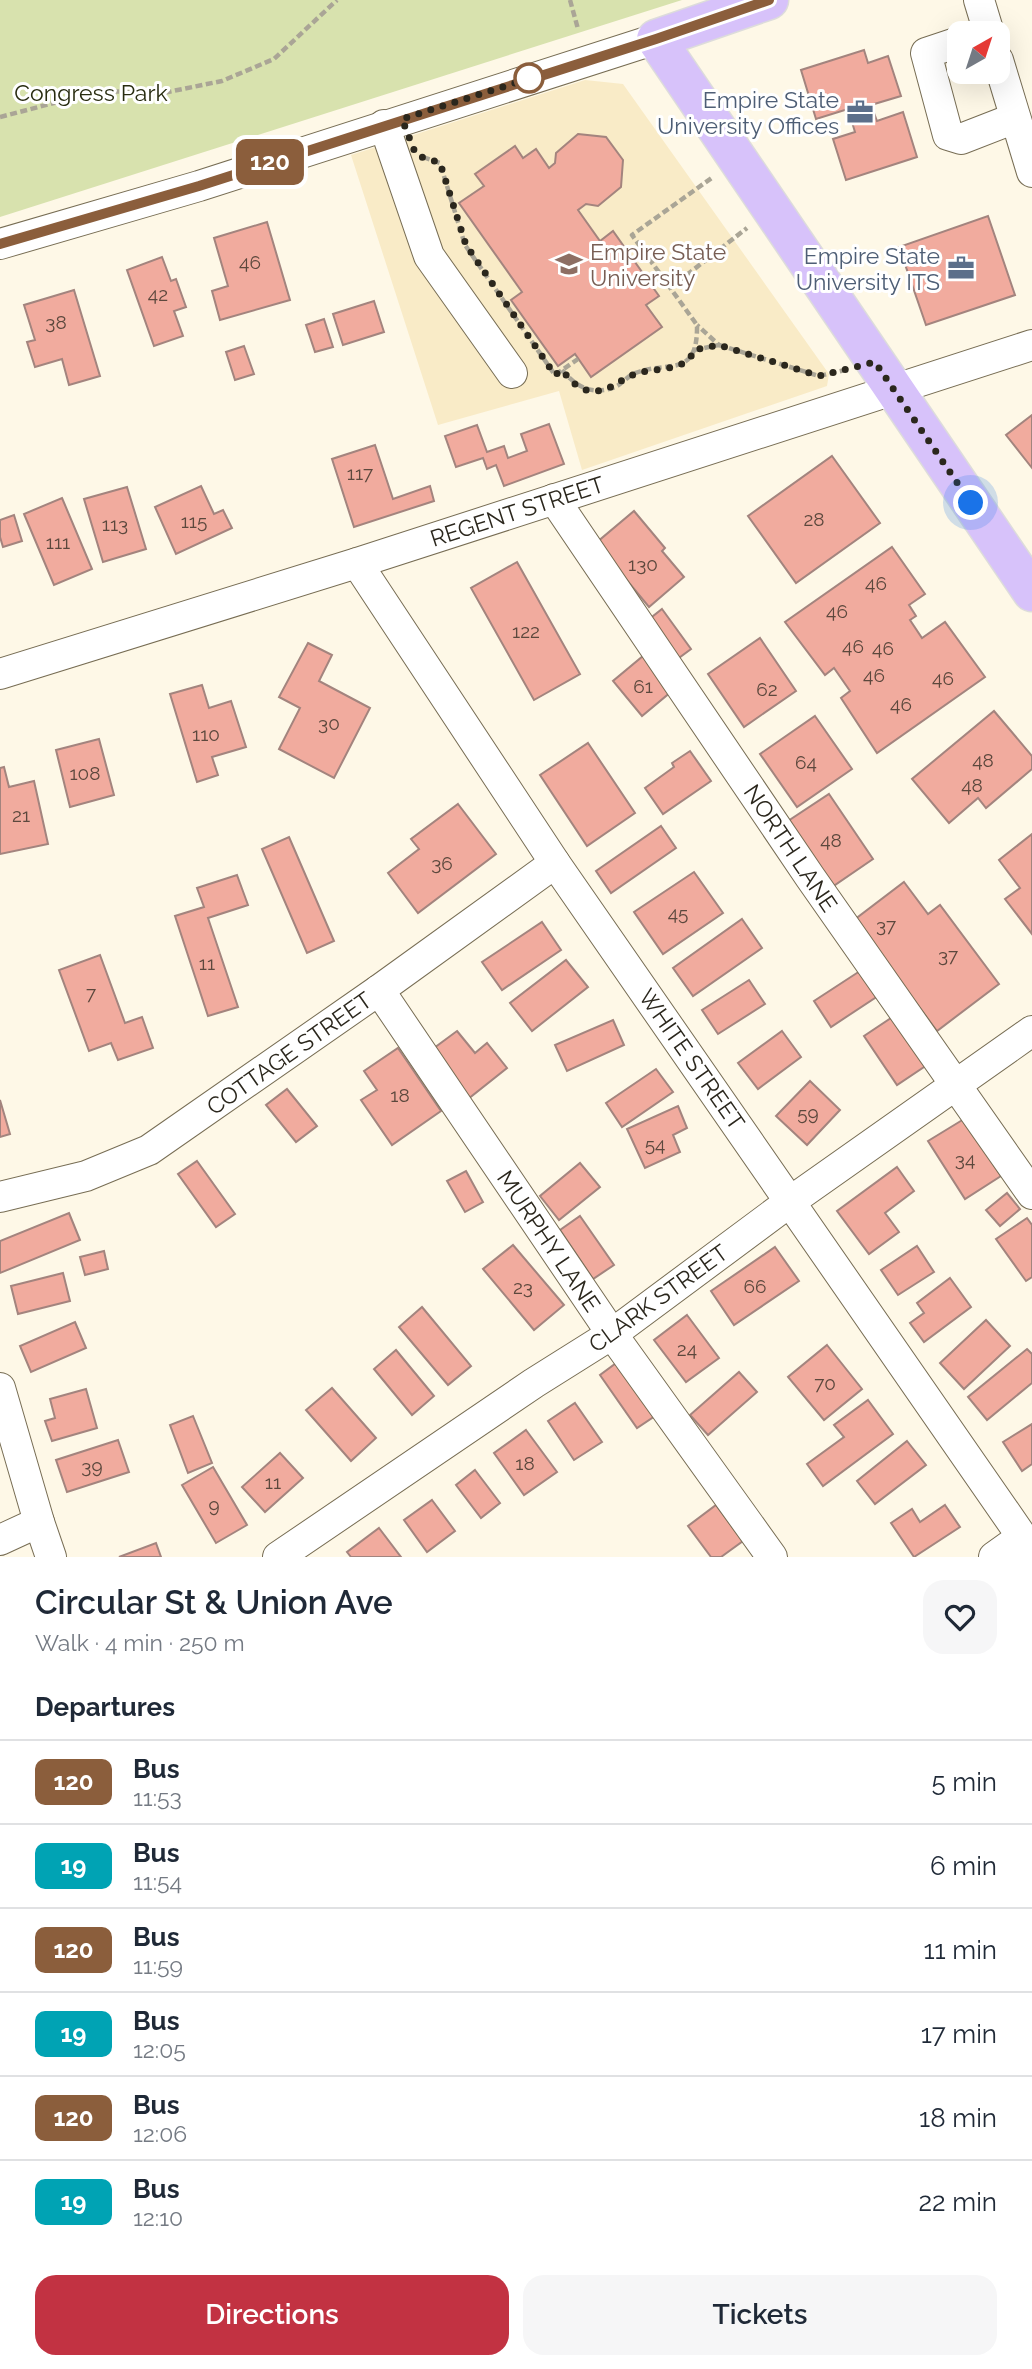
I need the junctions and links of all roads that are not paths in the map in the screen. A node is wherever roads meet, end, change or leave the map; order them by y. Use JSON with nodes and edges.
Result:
{"nodes":[{"id":1,"x":769,"y":0,"type":"edge"},
{"id":2,"x":979,"y":0,"type":"edge"},
{"id":3,"x":985,"y":21,"type":"edge"},
{"id":4,"x":656,"y":39,"type":"junction"},
{"id":5,"x":947,"y":46,"type":"edge"},
{"id":6,"x":1005,"y":84,"type":"edge"},
{"id":7,"x":1015,"y":118,"type":"junction"},
{"id":8,"x":393,"y":122,"type":"junction"},
{"id":9,"x":1032,"y":172,"type":"edge"},
{"id":10,"x":0,"y":244,"type":"edge"},
{"id":11,"x":1032,"y":345,"type":"edge"},
{"id":12,"x":512,"y":373,"type":"dead end"},
{"id":13,"x":884,"y":376,"type":"junction"},
{"id":14,"x":554,"y":499,"type":"junction"},
{"id":15,"x":357,"y":563,"type":"junction"},
{"id":16,"x":1032,"y":592,"type":"edge"},
{"id":17,"x":0,"y":674,"type":"edge"},
{"id":18,"x":555,"y":863,"type":"junction"},
{"id":19,"x":379,"y":990,"type":"junction"},
{"id":20,"x":1032,"y":1031,"type":"edge"},
{"id":21,"x":955,"y":1084,"type":"junction"},
{"id":22,"x":1032,"y":1194,"type":"edge"},
{"id":23,"x":0,"y":1197,"type":"edge"},
{"id":24,"x":791,"y":1201,"type":"junction"},
{"id":25,"x":612,"y":1334,"type":"junction"},
{"id":26,"x":0,"y":1388,"type":"edge"},
{"id":27,"x":39,"y":1522,"type":"junction"},
{"id":28,"x":0,"y":1540,"type":"edge"},
{"id":29,"x":1027,"y":1544,"type":"edge"},
{"id":30,"x":51,"y":1557,"type":"edge"},
{"id":31,"x":278,"y":1557,"type":"edge"},
{"id":32,"x":772,"y":1557,"type":"edge"},
{"id":33,"x":995,"y":1557,"type":"edge"}],
"edges":[{"from":1,"to":4,"type":"main road"},
{"from":2,"to":3,"type":"street"},
{"from":4,"to":8,"type":"street"},
{"from":4,"to":13,"type":"main road"},
{"from":5,"to":7,"type":"street"},
{"from":6,"to":7,"type":"street"},
{"from":7,"to":9,"type":"street"},
{"from":8,"to":10,"type":"street"},
{"from":8,"to":12,"type":"street"},
{"from":11,"to":13,"type":"street","name":"REGENT STREET"},
{"from":13,"to":14,"type":"street","name":"REGENT STREET"},
{"from":13,"to":16,"type":"main road"},
{"from":14,"to":15,"type":"street","name":"REGENT STREET"},
{"from":14,"to":21,"type":"street","name":"NORTH LANE"},
{"from":15,"to":17,"type":"street","name":"REGENT STREET"},
{"from":15,"to":18,"type":"street","name":"WHITE STREET"},
{"from":18,"to":19,"type":"street","name":"COTTAGE STREET"},
{"from":18,"to":24,"type":"street","name":"WHITE STREET"},
{"from":19,"to":23,"type":"street","name":"COTTAGE STREET"},
{"from":19,"to":25,"type":"street","name":"MURPHY LANE"},
{"from":20,"to":21,"type":"street","name":"CLARK STREET"},
{"from":21,"to":22,"type":"street","name":"NORTH LANE"},
{"from":21,"to":24,"type":"street","name":"CLARK STREET"},
{"from":24,"to":25,"type":"street","name":"CLARK STREET"},
{"from":24,"to":29,"type":"street","name":"WHITE STREET"},
{"from":25,"to":31,"type":"street","name":"CLARK STREET"},
{"from":25,"to":32,"type":"street","name":"MURPHY LANE"},
{"from":26,"to":27,"type":"street"},
{"from":27,"to":28,"type":"street"},
{"from":27,"to":30,"type":"street"},
{"from":29,"to":33,"type":"street"}]}
